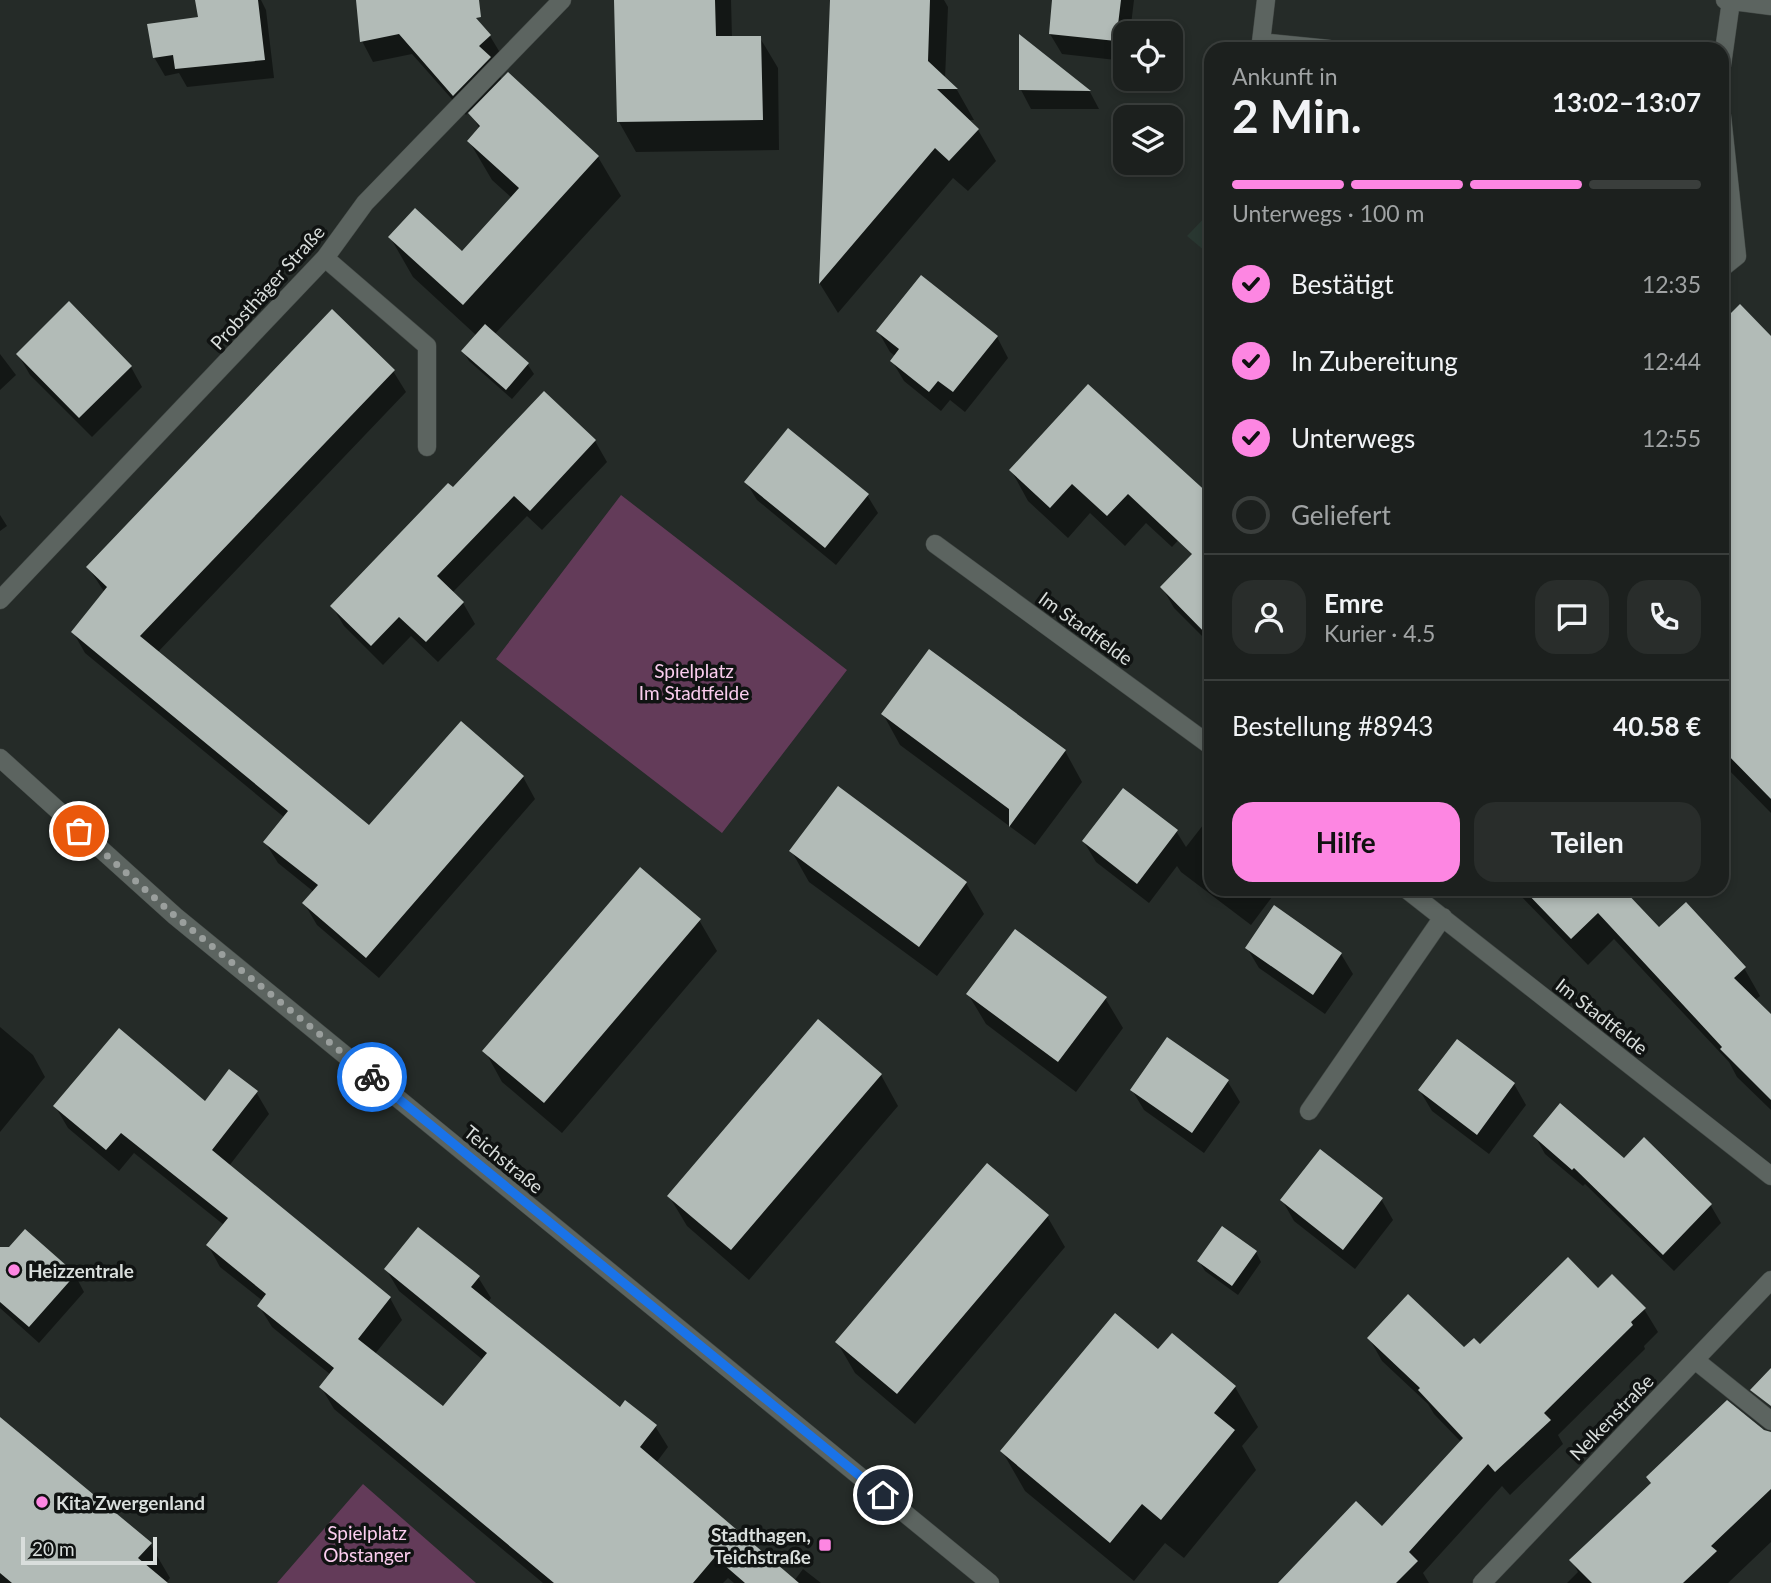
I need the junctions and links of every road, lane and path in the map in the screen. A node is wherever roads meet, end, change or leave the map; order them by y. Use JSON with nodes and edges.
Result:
{"nodes":[{"id":1,"x":562,"y":0,"type":"edge"},
{"id":2,"x":1266,"y":0,"type":"edge"},
{"id":3,"x":1726,"y":0,"type":"edge"},
{"id":4,"x":1731,"y":1,"type":"edge"},
{"id":5,"x":1771,"y":6,"type":"edge"},
{"id":6,"x":1261,"y":42,"type":"edge"},
{"id":7,"x":1725,"y":42,"type":"edge"},
{"id":8,"x":1729,"y":181,"type":"edge"},
{"id":9,"x":325,"y":258,"type":"junction"},
{"id":10,"x":1729,"y":262,"type":"edge"},
{"id":11,"x":427,"y":447,"type":"dead end"},
{"id":12,"x":936,"y":544,"type":"dead end"},
{"id":13,"x":0,"y":600,"type":"edge"},
{"id":14,"x":1204,"y":741,"type":"edge"},
{"id":15,"x":0,"y":758,"type":"edge"},
{"id":16,"x":1416,"y":896,"type":"edge"},
{"id":17,"x":1443,"y":916,"type":"junction"},
{"id":18,"x":1309,"y":1111,"type":"dead end"},
{"id":19,"x":1771,"y":1176,"type":"edge"},
{"id":20,"x":1771,"y":1280,"type":"edge"},
{"id":21,"x":1695,"y":1360,"type":"junction"},
{"id":22,"x":1771,"y":1421,"type":"edge"},
{"id":23,"x":990,"y":1583,"type":"edge"},
{"id":24,"x":1482,"y":1583,"type":"edge"}],
"edges":[{"from":1,"to":9,"type":"street","name":"Probsthäger Straße"},
{"from":2,"to":6,"type":"street"},
{"from":3,"to":4,"type":"street"},
{"from":4,"to":5,"type":"street"},
{"from":4,"to":7,"type":"street"},
{"from":8,"to":10,"type":"street"},
{"from":9,"to":11,"type":"street"},
{"from":9,"to":13,"type":"street","name":"Probsthäger Straße"},
{"from":12,"to":14,"type":"street","name":"Im Stadtfelde"},
{"from":15,"to":23,"type":"street","name":"Teichstraße"},
{"from":16,"to":17,"type":"street","name":"Im Stadtfelde"},
{"from":17,"to":18,"type":"street"},
{"from":17,"to":19,"type":"street","name":"Im Stadtfelde"},
{"from":20,"to":21,"type":"street","name":"Nelkenstraße"},
{"from":21,"to":22,"type":"street"},
{"from":21,"to":24,"type":"street","name":"Nelkenstraße"}]}
